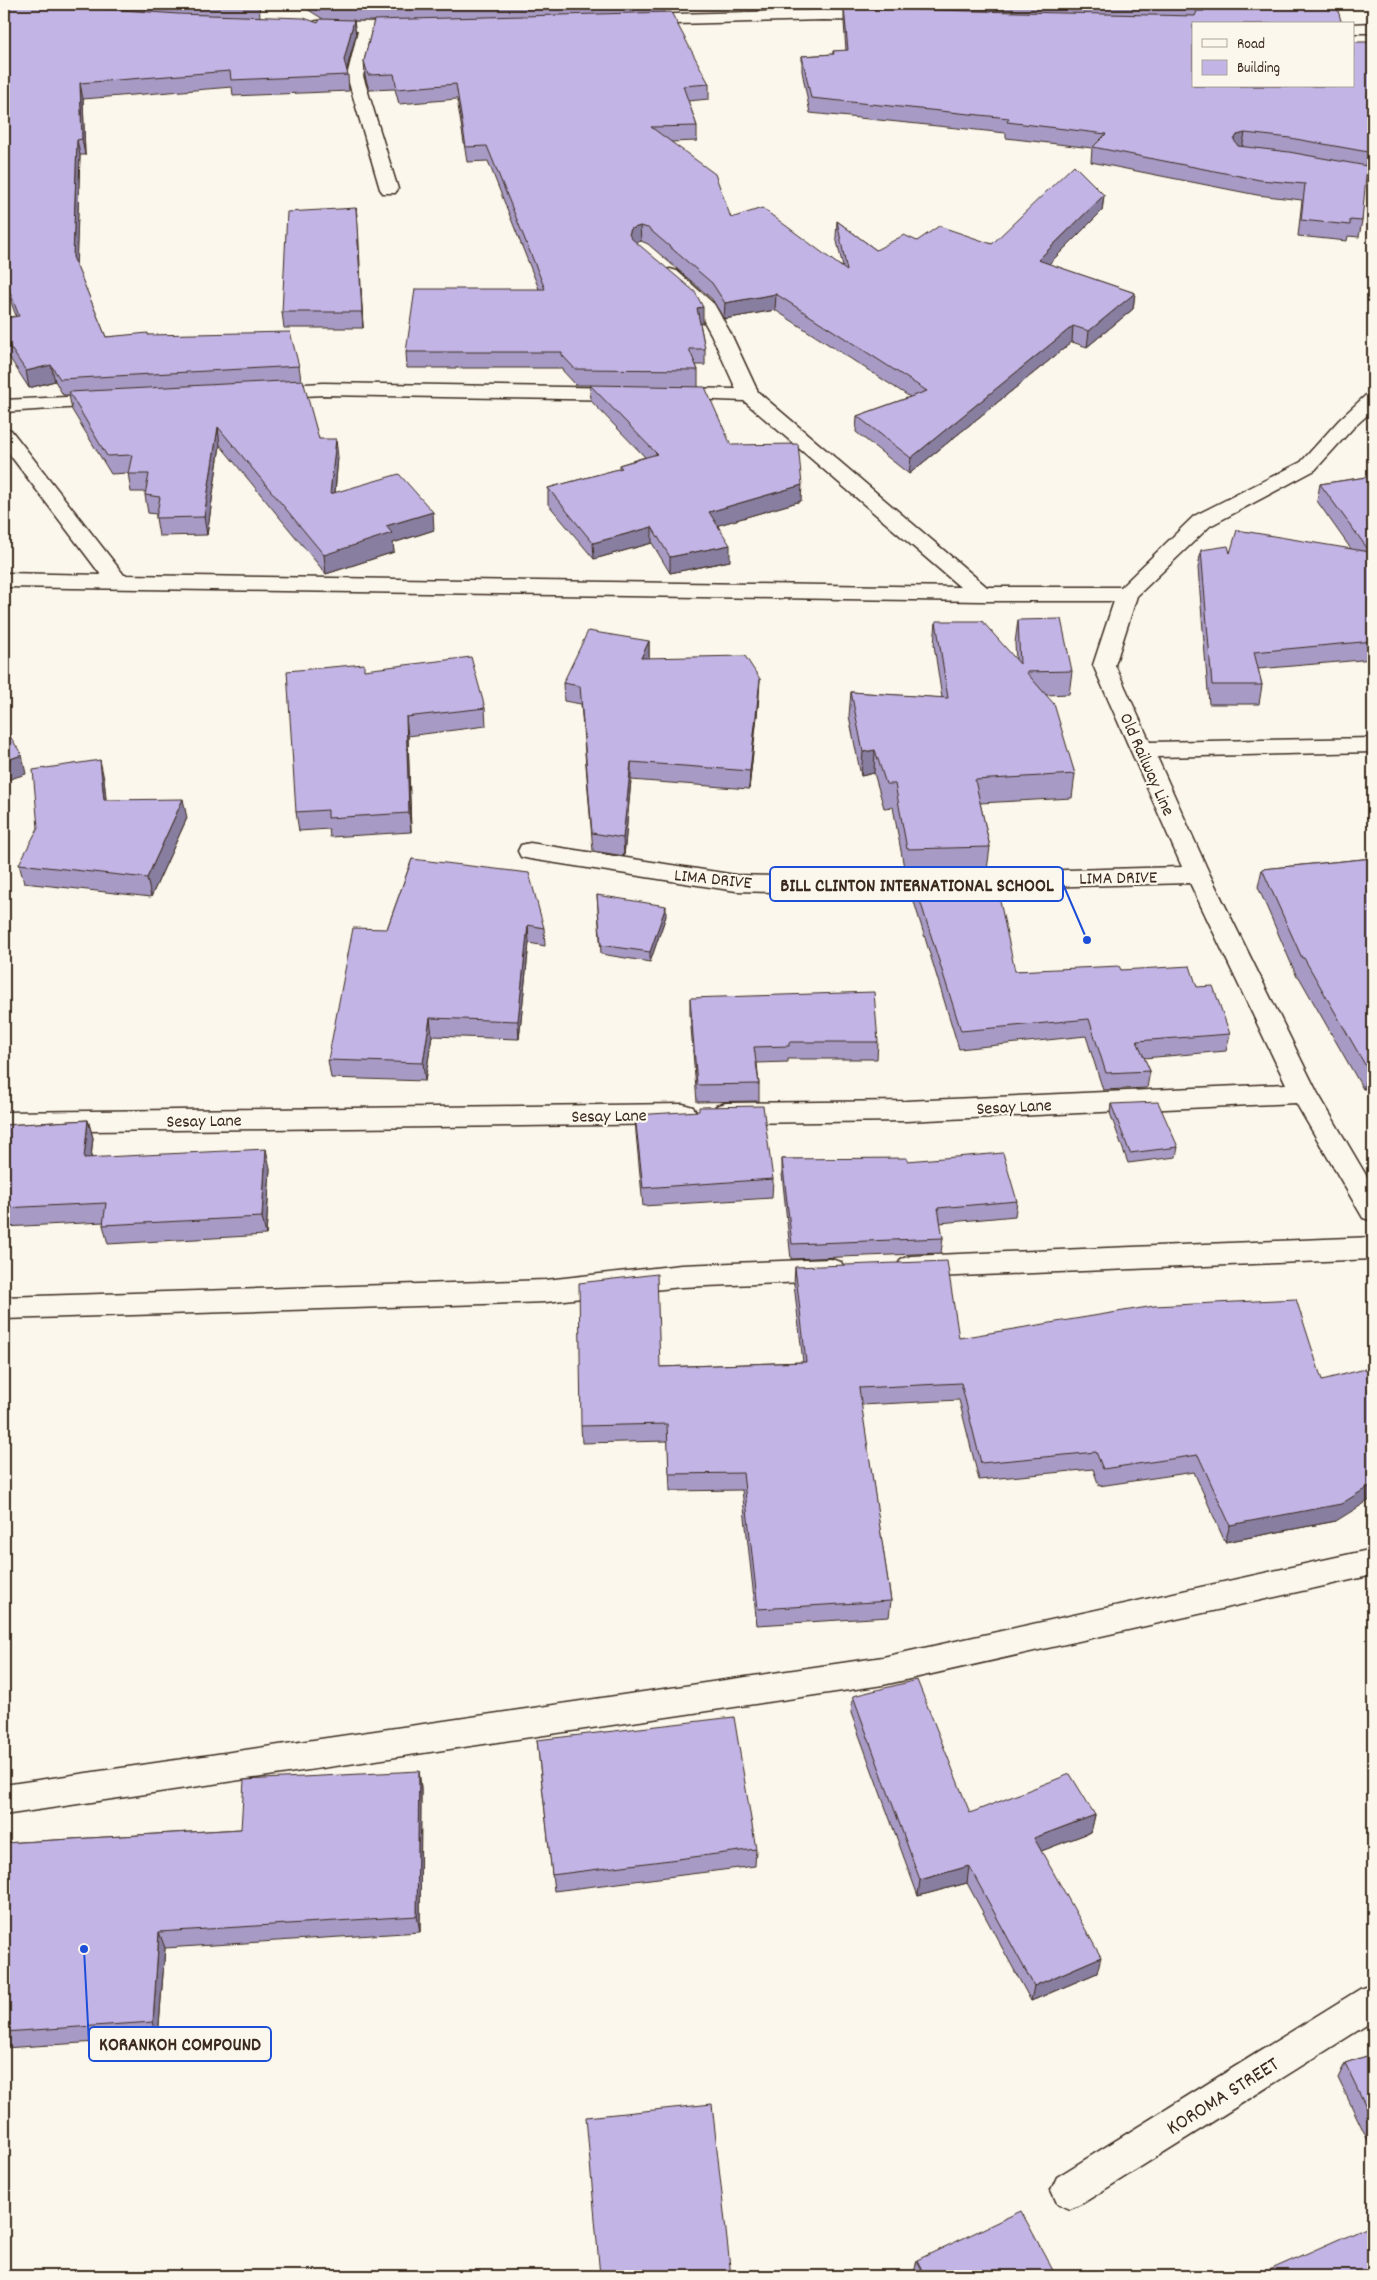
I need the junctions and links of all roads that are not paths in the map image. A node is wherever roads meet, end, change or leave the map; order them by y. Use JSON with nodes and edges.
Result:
{"nodes":[{"id":1,"x":819,"y":9,"type":"edge"},
{"id":2,"x":901,"y":16,"type":"edge"},
{"id":3,"x":625,"y":20,"type":"edge"},
{"id":4,"x":298,"y":26,"type":"edge"},
{"id":5,"x":426,"y":26,"type":"edge"},
{"id":6,"x":367,"y":28,"type":"junction"},
{"id":7,"x":1354,"y":28,"type":"edge"},
{"id":8,"x":1373,"y":28,"type":"edge"},
{"id":9,"x":1315,"y":166,"type":"edge"},
{"id":10,"x":1373,"y":176,"type":"edge"},
{"id":11,"x":389,"y":189,"type":"dead end"},
{"id":12,"x":654,"y":261,"type":"edge"},
{"id":13,"x":246,"y":393,"type":"edge"},
{"id":14,"x":749,"y":395,"type":"junction"},
{"id":15,"x":130,"y":399,"type":"edge"},
{"id":16,"x":1373,"y":399,"type":"edge"},
{"id":17,"x":4,"y":406,"type":"edge"},
{"id":18,"x":4,"y":434,"type":"edge"},
{"id":19,"x":4,"y":580,"type":"edge"},
{"id":20,"x":119,"y":583,"type":"junction"},
{"id":21,"x":981,"y":594,"type":"junction"},
{"id":22,"x":1127,"y":594,"type":"junction"},
{"id":23,"x":1373,"y":745,"type":"edge"},
{"id":24,"x":1143,"y":750,"type":"junction"},
{"id":25,"x":530,"y":852,"type":"dead end"},
{"id":26,"x":1198,"y":875,"type":"junction"},
{"id":27,"x":1304,"y":1093,"type":"junction"},
{"id":28,"x":4,"y":1122,"type":"edge"},
{"id":29,"x":1373,"y":1211,"type":"edge"},
{"id":30,"x":1373,"y":1248,"type":"edge"},
{"id":31,"x":884,"y":1268,"type":"edge"},
{"id":32,"x":854,"y":1269,"type":"edge"},
{"id":33,"x":4,"y":1308,"type":"edge"},
{"id":34,"x":1373,"y":1562,"type":"edge"},
{"id":35,"x":4,"y":1800,"type":"edge"},
{"id":36,"x":1373,"y":2001,"type":"edge"},
{"id":37,"x":1070,"y":2190,"type":"dead end"}],
"edges":[{"from":1,"to":2,"type":"street"},
{"from":1,"to":3,"type":"street"},
{"from":4,"to":6,"type":"street"},
{"from":5,"to":6,"type":"street"},
{"from":6,"to":11,"type":"street"},
{"from":7,"to":8,"type":"street"},
{"from":9,"to":10,"type":"street"},
{"from":12,"to":14,"type":"street"},
{"from":13,"to":14,"type":"street"},
{"from":14,"to":21,"type":"street"},
{"from":15,"to":17,"type":"street"},
{"from":16,"to":22,"type":"street","name":"Old Railway Line"},
{"from":18,"to":20,"type":"street"},
{"from":19,"to":20,"type":"street"},
{"from":20,"to":21,"type":"street"},
{"from":21,"to":22,"type":"street"},
{"from":22,"to":24,"type":"street","name":"Old Railway Line"},
{"from":23,"to":24,"type":"street"},
{"from":24,"to":26,"type":"street","name":"Old Railway Line"},
{"from":25,"to":26,"type":"street","name":"LIMA DRIVE"},
{"from":26,"to":27,"type":"street","name":"Old Railway Line"},
{"from":27,"to":28,"type":"street","name":"Sesay Lane"},
{"from":27,"to":29,"type":"street","name":"Old Railway Line"},
{"from":30,"to":31,"type":"street"},
{"from":32,"to":33,"type":"street"},
{"from":34,"to":35,"type":"street"},
{"from":36,"to":37,"type":"street","name":"KOROMA STREET"}]}
